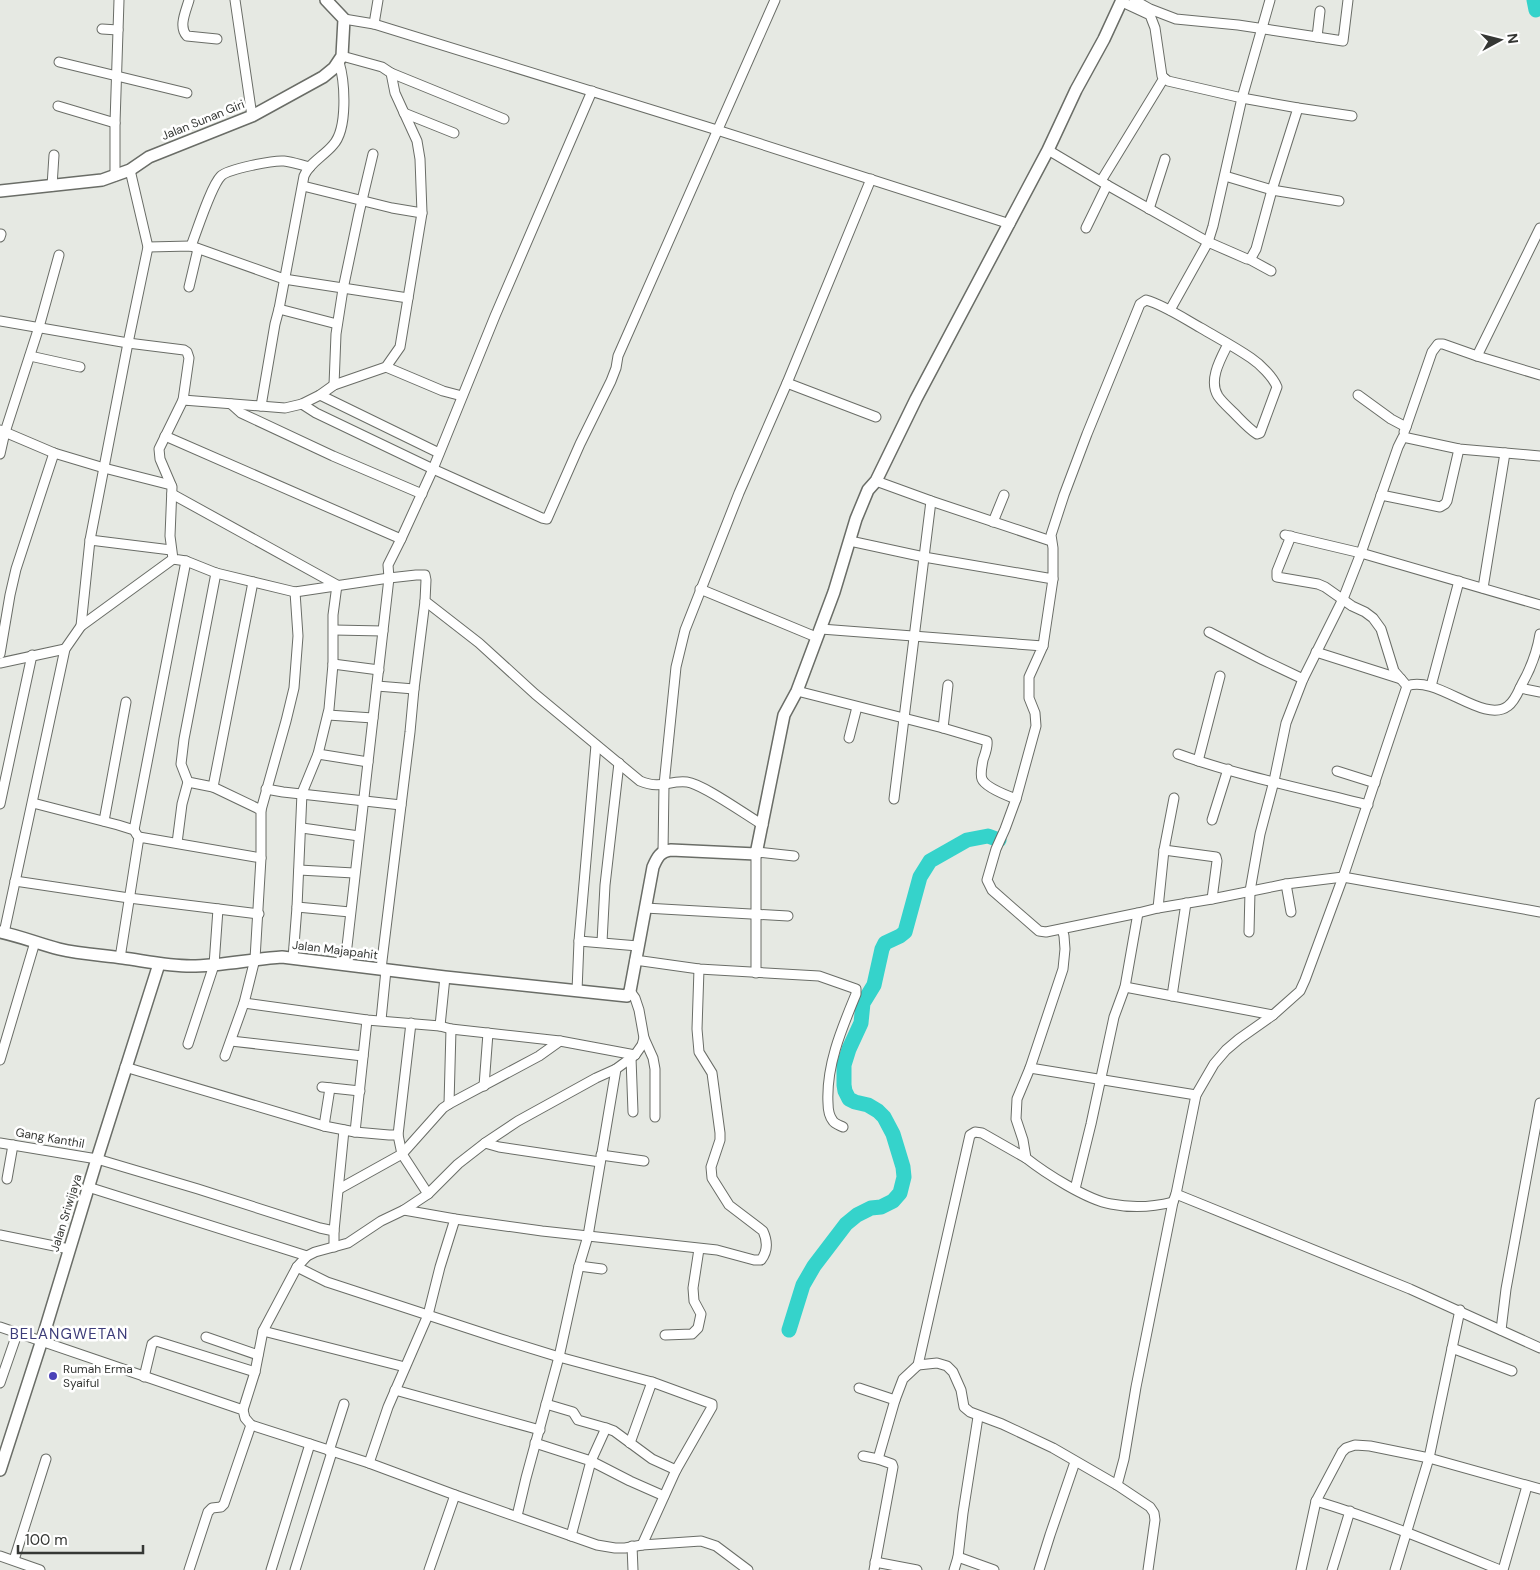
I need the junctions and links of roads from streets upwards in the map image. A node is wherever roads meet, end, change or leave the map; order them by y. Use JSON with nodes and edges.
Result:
{"nodes":[{"id":1,"x":119,"y":0,"type":"edge"},
{"id":2,"x":189,"y":0,"type":"edge"},
{"id":3,"x":235,"y":0,"type":"edge"},
{"id":4,"x":326,"y":0,"type":"edge"},
{"id":5,"x":378,"y":0,"type":"edge"},
{"id":6,"x":775,"y":0,"type":"edge"},
{"id":7,"x":1134,"y":0,"type":"edge"},
{"id":8,"x":1270,"y":0,"type":"edge"},
{"id":9,"x":1348,"y":0,"type":"edge"},
{"id":10,"x":1122,"y":1,"type":"edge"},
{"id":11,"x":1320,"y":11,"type":"dead end"},
{"id":12,"x":344,"y":19,"type":"junction"},
{"id":13,"x":374,"y":24,"type":"junction"},
{"id":14,"x":1262,"y":28,"type":"junction"},
{"id":15,"x":102,"y":29,"type":"dead end"},
{"id":16,"x":118,"y":30,"type":"junction"},
{"id":17,"x":1317,"y":37,"type":"junction"},
{"id":18,"x":217,"y":39,"type":"dead end"},
{"id":19,"x":340,"y":59,"type":"junction"},
{"id":20,"x":60,"y":62,"type":"dead end"},
{"id":21,"x":391,"y":73,"type":"junction"},
{"id":22,"x":116,"y":76,"type":"junction"},
{"id":23,"x":1164,"y":78,"type":"junction"},
{"id":24,"x":187,"y":92,"type":"dead end"},
{"id":25,"x":592,"y":92,"type":"junction"},
{"id":26,"x":1242,"y":98,"type":"junction"},
{"id":27,"x":58,"y":106,"type":"dead end"},
{"id":28,"x":1298,"y":108,"type":"junction"},
{"id":29,"x":404,"y":113,"type":"junction"},
{"id":30,"x":252,"y":116,"type":"junction"},
{"id":31,"x":1352,"y":116,"type":"dead end"},
{"id":32,"x":504,"y":119,"type":"dead end"},
{"id":33,"x":115,"y":123,"type":"junction"},
{"id":34,"x":717,"y":130,"type":"junction"},
{"id":35,"x":454,"y":133,"type":"dead end"},
{"id":36,"x":1048,"y":150,"type":"junction"},
{"id":37,"x":373,"y":154,"type":"dead end"},
{"id":38,"x":54,"y":155,"type":"dead end"},
{"id":39,"x":1165,"y":159,"type":"dead end"},
{"id":40,"x":310,"y":167,"type":"junction"},
{"id":41,"x":130,"y":170,"type":"junction"},
{"id":42,"x":115,"y":176,"type":"junction"},
{"id":43,"x":1225,"y":176,"type":"junction"},
{"id":44,"x":871,"y":179,"type":"junction"},
{"id":45,"x":1104,"y":183,"type":"junction"},
{"id":46,"x":52,"y":186,"type":"junction"},
{"id":47,"x":303,"y":186,"type":"junction"},
{"id":48,"x":1272,"y":190,"type":"junction"},
{"id":49,"x":0,"y":191,"type":"edge"},
{"id":50,"x":362,"y":201,"type":"junction"},
{"id":51,"x":1339,"y":201,"type":"dead end"},
{"id":52,"x":1149,"y":209,"type":"junction"},
{"id":53,"x":422,"y":213,"type":"junction"},
{"id":54,"x":1010,"y":224,"type":"junction"},
{"id":55,"x":1086,"y":228,"type":"dead end"},
{"id":56,"x":1540,"y":228,"type":"edge"},
{"id":57,"x":1208,"y":242,"type":"junction"},
{"id":58,"x":148,"y":247,"type":"junction"},
{"id":59,"x":195,"y":248,"type":"junction"},
{"id":60,"x":59,"y":255,"type":"dead end"},
{"id":61,"x":1250,"y":259,"type":"junction"},
{"id":62,"x":1272,"y":271,"type":"dead end"},
{"id":63,"x":284,"y":279,"type":"junction"},
{"id":64,"x":189,"y":287,"type":"dead end"},
{"id":65,"x":343,"y":289,"type":"junction"},
{"id":66,"x":408,"y":298,"type":"junction"},
{"id":67,"x":279,"y":309,"type":"junction"},
{"id":68,"x":1170,"y":310,"type":"junction"},
{"id":69,"x":0,"y":321,"type":"edge"},
{"id":70,"x":337,"y":324,"type":"junction"},
{"id":71,"x":39,"y":328,"type":"junction"},
{"id":72,"x":128,"y":343,"type":"junction"},
{"id":73,"x":1228,"y":344,"type":"junction"},
{"id":74,"x":30,"y":356,"type":"junction"},
{"id":75,"x":1477,"y":356,"type":"junction"},
{"id":76,"x":80,"y":367,"type":"dead end"},
{"id":77,"x":386,"y":367,"type":"junction"},
{"id":78,"x":1540,"y":375,"type":"edge"},
{"id":79,"x":787,"y":383,"type":"junction"},
{"id":80,"x":334,"y":385,"type":"junction"},
{"id":81,"x":320,"y":395,"type":"junction"},
{"id":82,"x":1358,"y":395,"type":"dead end"},
{"id":83,"x":462,"y":396,"type":"junction"},
{"id":84,"x":183,"y":400,"type":"junction"},
{"id":85,"x":231,"y":404,"type":"junction"},
{"id":86,"x":302,"y":404,"type":"junction"},
{"id":87,"x":261,"y":406,"type":"junction"},
{"id":88,"x":876,"y":417,"type":"dead end"},
{"id":89,"x":1406,"y":427,"type":"junction"},
{"id":90,"x":3,"y":431,"type":"edge"},
{"id":91,"x":165,"y":436,"type":"junction"},
{"id":92,"x":1403,"y":437,"type":"junction"},
{"id":93,"x":1459,"y":449,"type":"junction"},
{"id":94,"x":54,"y":452,"type":"junction"},
{"id":95,"x":439,"y":453,"type":"junction"},
{"id":96,"x":1505,"y":453,"type":"junction"},
{"id":97,"x":0,"y":454,"type":"edge"},
{"id":98,"x":1540,"y":456,"type":"edge"},
{"id":99,"x":104,"y":468,"type":"junction"},
{"id":100,"x":433,"y":469,"type":"junction"},
{"id":101,"x":876,"y":481,"type":"junction"},
{"id":102,"x":172,"y":484,"type":"junction"},
{"id":103,"x":172,"y":494,"type":"junction"},
{"id":104,"x":422,"y":494,"type":"junction"},
{"id":105,"x":1004,"y":495,"type":"dead end"},
{"id":106,"x":1381,"y":495,"type":"junction"},
{"id":107,"x":931,"y":501,"type":"junction"},
{"id":108,"x":993,"y":522,"type":"junction"},
{"id":109,"x":90,"y":540,"type":"junction"},
{"id":110,"x":401,"y":540,"type":"junction"},
{"id":111,"x":1052,"y":541,"type":"junction"},
{"id":112,"x":850,"y":542,"type":"junction"},
{"id":113,"x":1361,"y":553,"type":"junction"},
{"id":114,"x":172,"y":554,"type":"junction"},
{"id":115,"x":924,"y":557,"type":"junction"},
{"id":116,"x":186,"y":561,"type":"junction"},
{"id":117,"x":216,"y":573,"type":"junction"},
{"id":118,"x":389,"y":578,"type":"junction"},
{"id":119,"x":1052,"y":579,"type":"junction"},
{"id":120,"x":1459,"y":581,"type":"junction"},
{"id":121,"x":253,"y":582,"type":"junction"},
{"id":122,"x":337,"y":585,"type":"junction"},
{"id":123,"x":1483,"y":588,"type":"junction"},
{"id":124,"x":700,"y":589,"type":"junction"},
{"id":125,"x":295,"y":592,"type":"junction"},
{"id":126,"x":1343,"y":599,"type":"junction"},
{"id":127,"x":425,"y":601,"type":"junction"},
{"id":128,"x":1540,"y":605,"type":"edge"},
{"id":129,"x":82,"y":626,"type":"junction"},
{"id":130,"x":334,"y":630,"type":"junction"},
{"id":131,"x":382,"y":631,"type":"junction"},
{"id":132,"x":1209,"y":632,"type":"dead end"},
{"id":133,"x":819,"y":633,"type":"junction"},
{"id":134,"x":1540,"y":634,"type":"edge"},
{"id":135,"x":913,"y":636,"type":"junction"},
{"id":136,"x":1043,"y":646,"type":"junction"},
{"id":137,"x":65,"y":649,"type":"junction"},
{"id":138,"x":1316,"y":652,"type":"junction"},
{"id":139,"x":32,"y":655,"type":"junction"},
{"id":140,"x":0,"y":662,"type":"edge"},
{"id":141,"x":333,"y":664,"type":"junction"},
{"id":142,"x":379,"y":670,"type":"junction"},
{"id":143,"x":1220,"y":676,"type":"dead end"},
{"id":144,"x":1303,"y":679,"type":"junction"},
{"id":145,"x":1404,"y":683,"type":"junction"},
{"id":146,"x":948,"y":685,"type":"dead end"},
{"id":147,"x":377,"y":686,"type":"junction"},
{"id":148,"x":1431,"y":686,"type":"junction"},
{"id":149,"x":1520,"y":688,"type":"junction"},
{"id":150,"x":414,"y":689,"type":"junction"},
{"id":151,"x":796,"y":691,"type":"junction"},
{"id":152,"x":1540,"y":692,"type":"edge"},
{"id":153,"x":126,"y":702,"type":"dead end"},
{"id":154,"x":857,"y":707,"type":"junction"},
{"id":155,"x":328,"y":715,"type":"junction"},
{"id":156,"x":374,"y":718,"type":"junction"},
{"id":157,"x":905,"y":718,"type":"junction"},
{"id":158,"x":943,"y":728,"type":"junction"},
{"id":159,"x":849,"y":738,"type":"dead end"},
{"id":160,"x":596,"y":745,"type":"junction"},
{"id":161,"x":318,"y":754,"type":"junction"},
{"id":162,"x":1178,"y":754,"type":"dead end"},
{"id":163,"x":1198,"y":761,"type":"junction"},
{"id":164,"x":368,"y":762,"type":"junction"},
{"id":165,"x":619,"y":763,"type":"junction"},
{"id":166,"x":1228,"y":769,"type":"junction"},
{"id":167,"x":1337,"y":771,"type":"dead end"},
{"id":168,"x":1274,"y":781,"type":"junction"},
{"id":169,"x":188,"y":782,"type":"junction"},
{"id":170,"x":1375,"y":783,"type":"junction"},
{"id":171,"x":664,"y":785,"type":"junction"},
{"id":172,"x":214,"y":787,"type":"junction"},
{"id":173,"x":266,"y":789,"type":"junction"},
{"id":174,"x":302,"y":794,"type":"junction"},
{"id":175,"x":1174,"y":798,"type":"dead end"},
{"id":176,"x":894,"y":799,"type":"dead end"},
{"id":177,"x":1016,"y":799,"type":"junction"},
{"id":178,"x":364,"y":800,"type":"junction"},
{"id":179,"x":33,"y":803,"type":"junction"},
{"id":180,"x":0,"y":804,"type":"edge"},
{"id":181,"x":401,"y":805,"type":"junction"},
{"id":182,"x":1368,"y":805,"type":"junction"},
{"id":183,"x":261,"y":810,"type":"junction"},
{"id":184,"x":1212,"y":820,"type":"dead end"},
{"id":185,"x":104,"y":821,"type":"junction"},
{"id":186,"x":763,"y":824,"type":"junction"},
{"id":187,"x":302,"y":828,"type":"junction"},
{"id":188,"x":136,"y":834,"type":"junction"},
{"id":189,"x":359,"y":836,"type":"junction"},
{"id":190,"x":177,"y":843,"type":"junction"},
{"id":191,"x":1164,"y":850,"type":"junction"},
{"id":192,"x":663,"y":852,"type":"junction"},
{"id":193,"x":756,"y":853,"type":"junction"},
{"id":194,"x":794,"y":856,"type":"dead end"},
{"id":195,"x":261,"y":858,"type":"junction"},
{"id":196,"x":298,"y":870,"type":"junction"},
{"id":197,"x":354,"y":873,"type":"junction"},
{"id":198,"x":1343,"y":877,"type":"junction"},
{"id":199,"x":15,"y":881,"type":"junction"},
{"id":200,"x":1286,"y":884,"type":"junction"},
{"id":201,"x":1250,"y":891,"type":"junction"},
{"id":202,"x":129,"y":898,"type":"junction"},
{"id":203,"x":1212,"y":899,"type":"junction"},
{"id":204,"x":1186,"y":903,"type":"junction"},
{"id":205,"x":297,"y":907,"type":"junction"},
{"id":206,"x":644,"y":908,"type":"junction"},
{"id":207,"x":1158,"y":908,"type":"junction"},
{"id":208,"x":218,"y":909,"type":"junction"},
{"id":209,"x":350,"y":912,"type":"junction"},
{"id":210,"x":1291,"y":912,"type":"dead end"},
{"id":211,"x":1540,"y":912,"type":"edge"},
{"id":212,"x":1138,"y":913,"type":"junction"},
{"id":213,"x":258,"y":914,"type":"junction"},
{"id":214,"x":756,"y":914,"type":"junction"},
{"id":215,"x":788,"y":916,"type":"dead end"},
{"id":216,"x":1062,"y":929,"type":"junction"},
{"id":217,"x":2,"y":932,"type":"edge"},
{"id":218,"x":1249,"y":932,"type":"dead end"},
{"id":219,"x":579,"y":941,"type":"junction"},
{"id":220,"x":35,"y":942,"type":"junction"},
{"id":221,"x":602,"y":942,"type":"junction"},
{"id":222,"x":638,"y":946,"type":"junction"},
{"id":223,"x":120,"y":958,"type":"junction"},
{"id":224,"x":293,"y":958,"type":"junction"},
{"id":225,"x":255,"y":959,"type":"junction"},
{"id":226,"x":635,"y":960,"type":"junction"},
{"id":227,"x":159,"y":964,"type":"junction"},
{"id":228,"x":344,"y":964,"type":"junction"},
{"id":229,"x":214,"y":965,"type":"junction"},
{"id":230,"x":699,"y":969,"type":"junction"},
{"id":231,"x":383,"y":970,"type":"junction"},
{"id":232,"x":756,"y":973,"type":"junction"},
{"id":233,"x":445,"y":977,"type":"junction"},
{"id":234,"x":1125,"y":987,"type":"junction"},
{"id":235,"x":577,"y":990,"type":"junction"},
{"id":236,"x":630,"y":991,"type":"junction"},
{"id":237,"x":1172,"y":996,"type":"junction"},
{"id":238,"x":244,"y":1003,"type":"junction"},
{"id":239,"x":1273,"y":1015,"type":"junction"},
{"id":240,"x":367,"y":1020,"type":"junction"},
{"id":241,"x":381,"y":1020,"type":"junction"},
{"id":242,"x":411,"y":1023,"type":"junction"},
{"id":243,"x":440,"y":1026,"type":"junction"},
{"id":244,"x":451,"y":1029,"type":"junction"},
{"id":245,"x":488,"y":1033,"type":"junction"},
{"id":246,"x":644,"y":1038,"type":"junction"},
{"id":247,"x":230,"y":1041,"type":"junction"},
{"id":248,"x":560,"y":1041,"type":"junction"},
{"id":249,"x":188,"y":1044,"type":"dead end"},
{"id":250,"x":225,"y":1056,"type":"dead end"},
{"id":251,"x":364,"y":1056,"type":"junction"},
{"id":252,"x":633,"y":1056,"type":"junction"},
{"id":253,"x":0,"y":1060,"type":"edge"},
{"id":254,"x":125,"y":1067,"type":"junction"},
{"id":255,"x":1030,"y":1068,"type":"junction"},
{"id":256,"x":616,"y":1069,"type":"junction"},
{"id":257,"x":1100,"y":1079,"type":"junction"},
{"id":258,"x":484,"y":1086,"type":"junction"},
{"id":259,"x":360,"y":1091,"type":"junction"},
{"id":260,"x":1196,"y":1095,"type":"junction"},
{"id":261,"x":1540,"y":1103,"type":"edge"},
{"id":262,"x":448,"y":1104,"type":"junction"},
{"id":263,"x":633,"y":1112,"type":"dead end"},
{"id":264,"x":655,"y":1116,"type":"dead end"},
{"id":265,"x":324,"y":1126,"type":"junction"},
{"id":266,"x":843,"y":1127,"type":"dead end"},
{"id":267,"x":344,"y":1130,"type":"junction"},
{"id":268,"x":355,"y":1132,"type":"junction"},
{"id":269,"x":398,"y":1135,"type":"junction"},
{"id":270,"x":0,"y":1142,"type":"edge"},
{"id":271,"x":485,"y":1143,"type":"junction"},
{"id":272,"x":13,"y":1145,"type":"junction"},
{"id":273,"x":402,"y":1154,"type":"junction"},
{"id":274,"x":1026,"y":1158,"type":"junction"},
{"id":275,"x":97,"y":1159,"type":"junction"},
{"id":276,"x":600,"y":1159,"type":"junction"},
{"id":277,"x":644,"y":1161,"type":"dead end"},
{"id":278,"x":7,"y":1180,"type":"dead end"},
{"id":279,"x":88,"y":1187,"type":"junction"},
{"id":280,"x":339,"y":1189,"type":"junction"},
{"id":281,"x":1075,"y":1189,"type":"junction"},
{"id":282,"x":428,"y":1194,"type":"junction"},
{"id":283,"x":1174,"y":1198,"type":"junction"},
{"id":284,"x":404,"y":1210,"type":"junction"},
{"id":285,"x":454,"y":1219,"type":"junction"},
{"id":286,"x":334,"y":1231,"type":"junction"},
{"id":287,"x":0,"y":1235,"type":"edge"},
{"id":288,"x":588,"y":1236,"type":"junction"},
{"id":289,"x":334,"y":1247,"type":"junction"},
{"id":290,"x":69,"y":1249,"type":"junction"},
{"id":291,"x":700,"y":1249,"type":"junction"},
{"id":292,"x":307,"y":1256,"type":"junction"},
{"id":293,"x":579,"y":1266,"type":"junction"},
{"id":294,"x":297,"y":1267,"type":"junction"},
{"id":295,"x":602,"y":1269,"type":"dead end"},
{"id":296,"x":1460,"y":1310,"type":"junction"},
{"id":297,"x":428,"y":1314,"type":"junction"},
{"id":298,"x":0,"y":1327,"type":"edge"},
{"id":299,"x":1500,"y":1330,"type":"junction"},
{"id":300,"x":264,"y":1331,"type":"junction"},
{"id":301,"x":17,"y":1334,"type":"junction"},
{"id":302,"x":665,"y":1334,"type":"dead end"},
{"id":303,"x":206,"y":1337,"type":"dead end"},
{"id":304,"x":42,"y":1340,"type":"junction"},
{"id":305,"x":1452,"y":1348,"type":"junction"},
{"id":306,"x":1540,"y":1348,"type":"edge"},
{"id":307,"x":258,"y":1355,"type":"junction"},
{"id":308,"x":559,"y":1357,"type":"junction"},
{"id":309,"x":918,"y":1365,"type":"junction"},
{"id":310,"x":405,"y":1367,"type":"junction"},
{"id":311,"x":1512,"y":1371,"type":"dead end"},
{"id":312,"x":255,"y":1372,"type":"junction"},
{"id":313,"x":144,"y":1377,"type":"junction"},
{"id":314,"x":652,"y":1382,"type":"junction"},
{"id":315,"x":0,"y":1383,"type":"edge"},
{"id":316,"x":860,"y":1388,"type":"dead end"},
{"id":317,"x":395,"y":1390,"type":"junction"},
{"id":318,"x":895,"y":1400,"type":"junction"},
{"id":319,"x":344,"y":1404,"type":"dead end"},
{"id":320,"x":546,"y":1404,"type":"junction"},
{"id":321,"x":244,"y":1410,"type":"junction"},
{"id":322,"x":978,"y":1417,"type":"junction"},
{"id":323,"x":251,"y":1425,"type":"junction"},
{"id":324,"x":606,"y":1428,"type":"junction"},
{"id":325,"x":540,"y":1430,"type":"junction"},
{"id":326,"x":535,"y":1443,"type":"junction"},
{"id":327,"x":630,"y":1443,"type":"junction"},
{"id":328,"x":310,"y":1444,"type":"junction"},
{"id":329,"x":330,"y":1451,"type":"junction"},
{"id":330,"x":863,"y":1456,"type":"dead end"},
{"id":331,"x":1430,"y":1458,"type":"junction"},
{"id":332,"x":878,"y":1459,"type":"junction"},
{"id":333,"x":46,"y":1460,"type":"dead end"},
{"id":334,"x":591,"y":1461,"type":"junction"},
{"id":335,"x":1075,"y":1462,"type":"junction"},
{"id":336,"x":369,"y":1463,"type":"junction"},
{"id":337,"x":0,"y":1470,"type":"edge"},
{"id":338,"x":676,"y":1470,"type":"junction"},
{"id":339,"x":1117,"y":1485,"type":"junction"},
{"id":340,"x":1527,"y":1486,"type":"junction"},
{"id":341,"x":1540,"y":1489,"type":"edge"},
{"id":342,"x":455,"y":1495,"type":"junction"},
{"id":343,"x":664,"y":1496,"type":"junction"},
{"id":344,"x":1316,"y":1500,"type":"junction"},
{"id":345,"x":1350,"y":1511,"type":"junction"},
{"id":346,"x":517,"y":1516,"type":"junction"},
{"id":347,"x":1406,"y":1532,"type":"junction"},
{"id":348,"x":571,"y":1536,"type":"junction"},
{"id":349,"x":642,"y":1545,"type":"junction"},
{"id":350,"x":632,"y":1546,"type":"junction"},
{"id":351,"x":0,"y":1556,"type":"edge"},
{"id":352,"x":958,"y":1557,"type":"junction"},
{"id":353,"x":14,"y":1560,"type":"junction"},
{"id":354,"x":875,"y":1566,"type":"edge"},
{"id":355,"x":40,"y":1570,"type":"edge"},
{"id":356,"x":189,"y":1570,"type":"edge"},
{"id":357,"x":270,"y":1570,"type":"edge"},
{"id":358,"x":295,"y":1570,"type":"edge"},
{"id":359,"x":429,"y":1570,"type":"edge"},
{"id":360,"x":633,"y":1570,"type":"edge"},
{"id":361,"x":748,"y":1570,"type":"edge"},
{"id":362,"x":917,"y":1570,"type":"edge"},
{"id":363,"x":954,"y":1570,"type":"edge"},
{"id":364,"x":994,"y":1570,"type":"edge"},
{"id":365,"x":1039,"y":1570,"type":"edge"},
{"id":366,"x":1148,"y":1570,"type":"edge"},
{"id":367,"x":1301,"y":1570,"type":"edge"},
{"id":368,"x":1332,"y":1570,"type":"edge"},
{"id":369,"x":1395,"y":1570,"type":"edge"},
{"id":370,"x":1501,"y":1570,"type":"edge"}],
"edges":[{"from":1,"to":16,"type":"street"},
{"from":2,"to":18,"type":"street"},
{"from":3,"to":30,"type":"street"},
{"from":4,"to":12,"type":"street"},
{"from":5,"to":13,"type":"street"},
{"from":6,"to":34,"type":"street"},
{"from":7,"to":14,"type":"street"},
{"from":8,"to":14,"type":"street"},
{"from":9,"to":17,"type":"street"},
{"from":10,"to":23,"type":"street"},
{"from":10,"to":36,"type":"street"},
{"from":11,"to":17,"type":"street"},
{"from":12,"to":13,"type":"street"},
{"from":12,"to":19,"type":"street"},
{"from":13,"to":25,"type":"street"},
{"from":14,"to":17,"type":"street"},
{"from":14,"to":26,"type":"street"},
{"from":15,"to":16,"type":"street"},
{"from":16,"to":22,"type":"street"},
{"from":19,"to":21,"type":"street"},
{"from":19,"to":30,"type":"street","name":"Jalan Sunan Giri"},
{"from":19,"to":40,"type":"street"},
{"from":20,"to":22,"type":"street"},
{"from":21,"to":29,"type":"street"},
{"from":21,"to":32,"type":"street"},
{"from":22,"to":24,"type":"street"},
{"from":22,"to":33,"type":"street"},
{"from":23,"to":26,"type":"street"},
{"from":23,"to":45,"type":"street"},
{"from":25,"to":34,"type":"street"},
{"from":25,"to":83,"type":"street"},
{"from":26,"to":28,"type":"street"},
{"from":26,"to":43,"type":"street"},
{"from":27,"to":33,"type":"street"},
{"from":28,"to":31,"type":"street"},
{"from":28,"to":48,"type":"street"},
{"from":29,"to":35,"type":"street"},
{"from":29,"to":53,"type":"street"},
{"from":30,"to":41,"type":"street","name":"Jalan Sunan Giri"},
{"from":33,"to":42,"type":"street"},
{"from":34,"to":44,"type":"street"},
{"from":34,"to":100,"type":"street"},
{"from":36,"to":45,"type":"street"},
{"from":36,"to":54,"type":"street"},
{"from":37,"to":50,"type":"street"},
{"from":38,"to":46,"type":"street"},
{"from":39,"to":52,"type":"street"},
{"from":40,"to":47,"type":"street"},
{"from":40,"to":59,"type":"street"},
{"from":41,"to":42,"type":"street","name":"Jalan Sunan Giri"},
{"from":41,"to":58,"type":"street"},
{"from":42,"to":46,"type":"street","name":"Jalan Sunan Giri"},
{"from":43,"to":48,"type":"street"},
{"from":43,"to":57,"type":"street"},
{"from":44,"to":54,"type":"street"},
{"from":44,"to":79,"type":"street"},
{"from":45,"to":52,"type":"street"},
{"from":45,"to":55,"type":"street"},
{"from":46,"to":49,"type":"street","name":"Jalan Sunan Giri"},
{"from":47,"to":50,"type":"street"},
{"from":47,"to":63,"type":"street"},
{"from":48,"to":51,"type":"street"},
{"from":48,"to":61,"type":"street"},
{"from":50,"to":53,"type":"street"},
{"from":50,"to":65,"type":"street"},
{"from":52,"to":57,"type":"street"},
{"from":53,"to":66,"type":"street"},
{"from":54,"to":101,"type":"street"},
{"from":56,"to":75,"type":"street"},
{"from":57,"to":61,"type":"street"},
{"from":57,"to":68,"type":"street"},
{"from":58,"to":59,"type":"street"},
{"from":58,"to":72,"type":"street"},
{"from":59,"to":63,"type":"street"},
{"from":59,"to":64,"type":"street"},
{"from":60,"to":71,"type":"street"},
{"from":61,"to":62,"type":"street"},
{"from":63,"to":65,"type":"street"},
{"from":63,"to":67,"type":"street"},
{"from":65,"to":66,"type":"street"},
{"from":65,"to":70,"type":"street"},
{"from":66,"to":77,"type":"street"},
{"from":67,"to":70,"type":"street"},
{"from":67,"to":87,"type":"street"},
{"from":68,"to":73,"type":"street"},
{"from":68,"to":111,"type":"street"},
{"from":69,"to":71,"type":"street"},
{"from":70,"to":80,"type":"street"},
{"from":71,"to":72,"type":"street"},
{"from":71,"to":74,"type":"street"},
{"from":72,"to":84,"type":"street"},
{"from":72,"to":99,"type":"street"},
{"from":73,"to":73,"type":"street"},
{"from":74,"to":76,"type":"street"},
{"from":74,"to":90,"type":"street"},
{"from":75,"to":78,"type":"street"},
{"from":75,"to":89,"type":"street"},
{"from":77,"to":80,"type":"street"},
{"from":77,"to":83,"type":"street"},
{"from":79,"to":88,"type":"street"},
{"from":79,"to":124,"type":"street"},
{"from":80,"to":81,"type":"street"},
{"from":81,"to":86,"type":"street"},
{"from":81,"to":95,"type":"street"},
{"from":82,"to":89,"type":"street"},
{"from":83,"to":95,"type":"street"},
{"from":84,"to":85,"type":"street"},
{"from":84,"to":91,"type":"street"},
{"from":85,"to":87,"type":"street"},
{"from":85,"to":104,"type":"street"},
{"from":86,"to":87,"type":"street"},
{"from":86,"to":100,"type":"street"},
{"from":89,"to":92,"type":"street"},
{"from":90,"to":94,"type":"street"},
{"from":90,"to":97,"type":"street"},
{"from":91,"to":102,"type":"street"},
{"from":91,"to":110,"type":"street"},
{"from":92,"to":93,"type":"street"},
{"from":92,"to":106,"type":"street"},
{"from":93,"to":96,"type":"street"},
{"from":93,"to":106,"type":"street"},
{"from":94,"to":99,"type":"street"},
{"from":94,"to":140,"type":"street"},
{"from":95,"to":100,"type":"street"},
{"from":96,"to":98,"type":"street"},
{"from":96,"to":123,"type":"street"},
{"from":99,"to":102,"type":"street"},
{"from":99,"to":109,"type":"street"},
{"from":100,"to":104,"type":"street"},
{"from":101,"to":107,"type":"street"},
{"from":101,"to":112,"type":"street"},
{"from":102,"to":103,"type":"street"},
{"from":103,"to":114,"type":"street"},
{"from":103,"to":122,"type":"street"},
{"from":104,"to":110,"type":"street"},
{"from":105,"to":108,"type":"street"},
{"from":106,"to":113,"type":"street"},
{"from":107,"to":108,"type":"street"},
{"from":107,"to":115,"type":"street"},
{"from":108,"to":111,"type":"street"},
{"from":109,"to":114,"type":"street"},
{"from":109,"to":129,"type":"street"},
{"from":110,"to":118,"type":"street"},
{"from":111,"to":119,"type":"street"},
{"from":112,"to":115,"type":"street"},
{"from":112,"to":133,"type":"street"},
{"from":113,"to":120,"type":"street"},
{"from":113,"to":126,"type":"street"},
{"from":113,"to":126,"type":"street"},
{"from":114,"to":116,"type":"street"},
{"from":114,"to":129,"type":"street"},
{"from":115,"to":119,"type":"street"},
{"from":115,"to":135,"type":"street"},
{"from":116,"to":117,"type":"street"},
{"from":116,"to":188,"type":"street"},
{"from":117,"to":121,"type":"street"},
{"from":117,"to":169,"type":"street"},
{"from":118,"to":122,"type":"street"},
{"from":118,"to":127,"type":"street"},
{"from":118,"to":131,"type":"street"},
{"from":119,"to":136,"type":"street"},
{"from":120,"to":123,"type":"street"},
{"from":120,"to":148,"type":"street"},
{"from":121,"to":125,"type":"street"},
{"from":121,"to":172,"type":"street"},
{"from":122,"to":125,"type":"street"},
{"from":122,"to":130,"type":"street"},
{"from":123,"to":128,"type":"street"},
{"from":124,"to":133,"type":"street"},
{"from":124,"to":171,"type":"street"},
{"from":125,"to":173,"type":"street"},
{"from":126,"to":138,"type":"street"},
{"from":126,"to":145,"type":"street"},
{"from":127,"to":150,"type":"street"},
{"from":127,"to":160,"type":"street"},
{"from":129,"to":137,"type":"street"},
{"from":130,"to":131,"type":"street"},
{"from":130,"to":141,"type":"street"},
{"from":131,"to":142,"type":"street"},
{"from":132,"to":144,"type":"street"},
{"from":133,"to":135,"type":"street"},
{"from":133,"to":151,"type":"street"},
{"from":134,"to":149,"type":"street"},
{"from":135,"to":136,"type":"street"},
{"from":135,"to":157,"type":"street"},
{"from":136,"to":177,"type":"street"},
{"from":137,"to":139,"type":"street"},
{"from":137,"to":179,"type":"street"},
{"from":138,"to":144,"type":"street"},
{"from":138,"to":145,"type":"street"},
{"from":139,"to":140,"type":"street"},
{"from":139,"to":180,"type":"street"},
{"from":141,"to":142,"type":"street"},
{"from":141,"to":155,"type":"street"},
{"from":142,"to":147,"type":"street"},
{"from":143,"to":163,"type":"street"},
{"from":144,"to":168,"type":"street"},
{"from":145,"to":148,"type":"street"},
{"from":145,"to":170,"type":"street"},
{"from":146,"to":158,"type":"street"},
{"from":147,"to":150,"type":"street"},
{"from":147,"to":156,"type":"street"},
{"from":148,"to":149,"type":"street"},
{"from":149,"to":152,"type":"street"},
{"from":150,"to":181,"type":"street"},
{"from":151,"to":154,"type":"street"},
{"from":151,"to":186,"type":"street"},
{"from":153,"to":185,"type":"street"},
{"from":154,"to":157,"type":"street"},
{"from":154,"to":159,"type":"street"},
{"from":155,"to":156,"type":"street"},
{"from":155,"to":161,"type":"street"},
{"from":156,"to":164,"type":"street"},
{"from":157,"to":158,"type":"street"},
{"from":157,"to":176,"type":"street"},
{"from":158,"to":177,"type":"street"},
{"from":160,"to":165,"type":"street"},
{"from":160,"to":219,"type":"street"},
{"from":161,"to":164,"type":"street"},
{"from":161,"to":174,"type":"street"},
{"from":162,"to":163,"type":"street"},
{"from":163,"to":166,"type":"street"},
{"from":164,"to":178,"type":"street"},
{"from":165,"to":171,"type":"street"},
{"from":165,"to":221,"type":"street"},
{"from":166,"to":168,"type":"street"},
{"from":166,"to":184,"type":"street"},
{"from":167,"to":170,"type":"street"},
{"from":168,"to":182,"type":"street"},
{"from":168,"to":201,"type":"street"},
{"from":169,"to":172,"type":"street"},
{"from":169,"to":190,"type":"street"},
{"from":170,"to":182,"type":"street"},
{"from":171,"to":186,"type":"street"},
{"from":171,"to":192,"type":"street"},
{"from":172,"to":183,"type":"street"},
{"from":173,"to":174,"type":"street"},
{"from":173,"to":183,"type":"street"},
{"from":174,"to":178,"type":"street"},
{"from":174,"to":187,"type":"street"},
{"from":175,"to":191,"type":"street"},
{"from":177,"to":216,"type":"street"},
{"from":178,"to":181,"type":"street"},
{"from":178,"to":189,"type":"street"},
{"from":179,"to":185,"type":"street"},
{"from":179,"to":199,"type":"street"},
{"from":181,"to":231,"type":"street"},
{"from":182,"to":198,"type":"street"},
{"from":183,"to":195,"type":"street"},
{"from":185,"to":188,"type":"street"},
{"from":186,"to":193,"type":"street"},
{"from":187,"to":189,"type":"street"},
{"from":187,"to":196,"type":"street"},
{"from":188,"to":190,"type":"street"},
{"from":188,"to":202,"type":"street"},
{"from":189,"to":197,"type":"street"},
{"from":190,"to":195,"type":"street"},
{"from":191,"to":203,"type":"street"},
{"from":191,"to":207,"type":"street"},
{"from":192,"to":193,"type":"street"},
{"from":192,"to":206,"type":"street"},
{"from":193,"to":194,"type":"street"},
{"from":193,"to":214,"type":"street"},
{"from":195,"to":213,"type":"street"},
{"from":196,"to":197,"type":"street"},
{"from":196,"to":205,"type":"street"},
{"from":197,"to":209,"type":"street"},
{"from":198,"to":200,"type":"street"},
{"from":198,"to":211,"type":"street"},
{"from":198,"to":239,"type":"street"},
{"from":199,"to":202,"type":"street"},
{"from":199,"to":217,"type":"street"},
{"from":200,"to":201,"type":"street"},
{"from":200,"to":210,"type":"street"},
{"from":201,"to":203,"type":"street"},
{"from":201,"to":218,"type":"street"},
{"from":202,"to":208,"type":"street"},
{"from":202,"to":223,"type":"street"},
{"from":203,"to":204,"type":"street"},
{"from":204,"to":207,"type":"street"},
{"from":204,"to":237,"type":"street"},
{"from":205,"to":209,"type":"street"},
{"from":205,"to":224,"type":"street"},
{"from":206,"to":214,"type":"street"},
{"from":206,"to":222,"type":"street"},
{"from":207,"to":212,"type":"street"},
{"from":208,"to":213,"type":"street"},
{"from":208,"to":229,"type":"street"},
{"from":209,"to":228,"type":"street"},
{"from":212,"to":216,"type":"street"},
{"from":212,"to":234,"type":"street"},
{"from":213,"to":225,"type":"street"},
{"from":214,"to":215,"type":"street"},
{"from":214,"to":232,"type":"street"},
{"from":216,"to":255,"type":"street"},
{"from":217,"to":220,"type":"street","name":"Jalan Majapahit"},
{"from":219,"to":221,"type":"street"},
{"from":219,"to":235,"type":"street"},
{"from":220,"to":223,"type":"street","name":"Jalan Majapahit"},
{"from":220,"to":253,"type":"street"},
{"from":221,"to":222,"type":"street"},
{"from":222,"to":226,"type":"street"},
{"from":223,"to":227,"type":"street","name":"Jalan Majapahit"},
{"from":224,"to":225,"type":"street","name":"Jalan Majapahit"},
{"from":224,"to":228,"type":"street","name":"Jalan Majapahit"},
{"from":225,"to":229,"type":"street","name":"Jalan Majapahit"},
{"from":225,"to":238,"type":"street"},
{"from":226,"to":230,"type":"street"},
{"from":226,"to":236,"type":"street"},
{"from":227,"to":229,"type":"street","name":"Jalan Majapahit"},
{"from":227,"to":254,"type":"street","name":"Jalan Sriwijaya"},
{"from":228,"to":231,"type":"street","name":"Jalan Majapahit"},
{"from":229,"to":249,"type":"street"},
{"from":230,"to":232,"type":"street"},
{"from":230,"to":291,"type":"street"},
{"from":231,"to":233,"type":"street","name":"Jalan Majapahit"},
{"from":231,"to":241,"type":"street"},
{"from":232,"to":266,"type":"street"},
{"from":233,"to":235,"type":"street","name":"Jalan Majapahit"},
{"from":233,"to":243,"type":"street"},
{"from":234,"to":237,"type":"street"},
{"from":234,"to":257,"type":"street"},
{"from":235,"to":236,"type":"street","name":"Jalan Majapahit"},
{"from":236,"to":246,"type":"street"},
{"from":237,"to":239,"type":"street"},
{"from":238,"to":240,"type":"street"},
{"from":238,"to":247,"type":"street"},
{"from":239,"to":260,"type":"street"},
{"from":240,"to":241,"type":"street"},
{"from":240,"to":251,"type":"street"},
{"from":241,"to":242,"type":"street"},
{"from":242,"to":243,"type":"street"},
{"from":242,"to":269,"type":"street"},
{"from":243,"to":244,"type":"street"},
{"from":244,"to":245,"type":"street"},
{"from":244,"to":262,"type":"street"},
{"from":245,"to":248,"type":"street"},
{"from":245,"to":258,"type":"street"},
{"from":246,"to":252,"type":"street"},
{"from":246,"to":264,"type":"street"},
{"from":247,"to":250,"type":"street"},
{"from":247,"to":251,"type":"street"},
{"from":248,"to":252,"type":"street"},
{"from":248,"to":258,"type":"street"},
{"from":251,"to":259,"type":"street"},
{"from":252,"to":256,"type":"street"},
{"from":252,"to":263,"type":"street"},
{"from":254,"to":265,"type":"street"},
{"from":254,"to":275,"type":"street","name":"Jalan Sriwijaya"},
{"from":255,"to":257,"type":"street"},
{"from":255,"to":274,"type":"street"},
{"from":256,"to":271,"type":"street"},
{"from":256,"to":276,"type":"street"},
{"from":257,"to":260,"type":"street"},
{"from":257,"to":281,"type":"street"},
{"from":258,"to":262,"type":"street"},
{"from":259,"to":265,"type":"street"},
{"from":259,"to":268,"type":"street"},
{"from":260,"to":283,"type":"street"},
{"from":261,"to":299,"type":"street"},
{"from":262,"to":273,"type":"street"},
{"from":265,"to":267,"type":"street"},
{"from":267,"to":268,"type":"street"},
{"from":267,"to":280,"type":"street"},
{"from":268,"to":269,"type":"street"},
{"from":269,"to":273,"type":"street"},
{"from":270,"to":272,"type":"street","name":"Gang Kanthil"},
{"from":271,"to":276,"type":"street"},
{"from":271,"to":282,"type":"street"},
{"from":272,"to":275,"type":"street","name":"Gang Kanthil"},
{"from":272,"to":278,"type":"street"},
{"from":273,"to":280,"type":"street"},
{"from":273,"to":282,"type":"street"},
{"from":274,"to":281,"type":"street"},
{"from":274,"to":309,"type":"street"},
{"from":275,"to":279,"type":"street","name":"Jalan Sriwijaya"},
{"from":275,"to":286,"type":"street","name":"Gang Kanthil"},
{"from":276,"to":277,"type":"street"},
{"from":276,"to":288,"type":"street"},
{"from":279,"to":290,"type":"street","name":"Jalan Sriwijaya"},
{"from":279,"to":292,"type":"street"},
{"from":280,"to":286,"type":"street"},
{"from":281,"to":283,"type":"street"},
{"from":282,"to":284,"type":"street"},
{"from":283,"to":296,"type":"street"},
{"from":283,"to":339,"type":"street"},
{"from":284,"to":285,"type":"street"},
{"from":284,"to":289,"type":"street"},
{"from":285,"to":288,"type":"street"},
{"from":285,"to":297,"type":"street"},
{"from":286,"to":289,"type":"street"},
{"from":287,"to":290,"type":"street"},
{"from":288,"to":291,"type":"street"},
{"from":288,"to":293,"type":"street"},
{"from":289,"to":292,"type":"street"},
{"from":290,"to":304,"type":"street","name":"Jalan Sriwijaya"},
{"from":291,"to":302,"type":"street"},
{"from":292,"to":294,"type":"street"},
{"from":293,"to":295,"type":"street"},
{"from":293,"to":308,"type":"street"},
{"from":294,"to":297,"type":"street"},
{"from":294,"to":300,"type":"street"},
{"from":296,"to":299,"type":"street"},
{"from":296,"to":305,"type":"street"},
{"from":297,"to":308,"type":"street"},
{"from":297,"to":310,"type":"street"},
{"from":298,"to":301,"type":"street"},
{"from":299,"to":306,"type":"street"},
{"from":300,"to":307,"type":"street"},
{"from":300,"to":310,"type":"street"},
{"from":301,"to":304,"type":"street"},
{"from":301,"to":315,"type":"street"},
{"from":303,"to":307,"type":"street"},
{"from":304,"to":313,"type":"street"},
{"from":304,"to":337,"type":"street","name":"Jalan Sriwijaya"},
{"from":305,"to":311,"type":"street"},
{"from":305,"to":331,"type":"street"},
{"from":307,"to":312,"type":"street"},
{"from":308,"to":314,"type":"street"},
{"from":308,"to":320,"type":"street"},
{"from":309,"to":318,"type":"street"},
{"from":309,"to":322,"type":"street"},
{"from":310,"to":317,"type":"street"},
{"from":312,"to":313,"type":"street"},
{"from":312,"to":321,"type":"street"},
{"from":313,"to":321,"type":"street"},
{"from":314,"to":327,"type":"street"},
{"from":314,"to":338,"type":"street"},
{"from":316,"to":318,"type":"street"},
{"from":317,"to":325,"type":"street"},
{"from":317,"to":336,"type":"street"},
{"from":318,"to":332,"type":"street"},
{"from":319,"to":329,"type":"street"},
{"from":320,"to":324,"type":"street"},
{"from":320,"to":325,"type":"street"},
{"from":321,"to":323,"type":"street"},
{"from":322,"to":335,"type":"street"},
{"from":322,"to":352,"type":"street"},
{"from":323,"to":328,"type":"street"},
{"from":323,"to":356,"type":"street"},
{"from":324,"to":327,"type":"street"},
{"from":324,"to":334,"type":"street"},
{"from":325,"to":326,"type":"street"},
{"from":326,"to":334,"type":"street"},
{"from":326,"to":346,"type":"street"},
{"from":327,"to":338,"type":"street"},
{"from":328,"to":329,"type":"street"},
{"from":328,"to":357,"type":"street"},
{"from":329,"to":336,"type":"street"},
{"from":329,"to":358,"type":"street"},
{"from":330,"to":332,"type":"street"},
{"from":331,"to":340,"type":"street"},
{"from":331,"to":344,"type":"street"},
{"from":331,"to":347,"type":"street"},
{"from":332,"to":354,"type":"street"},
{"from":333,"to":353,"type":"street"},
{"from":334,"to":343,"type":"street"},
{"from":334,"to":348,"type":"street"},
{"from":335,"to":339,"type":"street"},
{"from":335,"to":365,"type":"street"},
{"from":336,"to":342,"type":"street"},
{"from":338,"to":343,"type":"street"},
{"from":339,"to":366,"type":"street"},
{"from":340,"to":341,"type":"street"},
{"from":340,"to":370,"type":"street"},
{"from":342,"to":346,"type":"street"},
{"from":342,"to":359,"type":"street"},
{"from":343,"to":349,"type":"street"},
{"from":344,"to":345,"type":"street"},
{"from":344,"to":367,"type":"street"},
{"from":345,"to":347,"type":"street"},
{"from":345,"to":368,"type":"street"},
{"from":346,"to":348,"type":"street"},
{"from":347,"to":369,"type":"street"},
{"from":347,"to":370,"type":"street"},
{"from":348,"to":350,"type":"street"},
{"from":349,"to":350,"type":"street"},
{"from":349,"to":361,"type":"street"},
{"from":350,"to":360,"type":"street"},
{"from":351,"to":353,"type":"street"},
{"from":352,"to":363,"type":"street"},
{"from":352,"to":364,"type":"street"},
{"from":353,"to":355,"type":"street"},
{"from":354,"to":362,"type":"street"}]}
